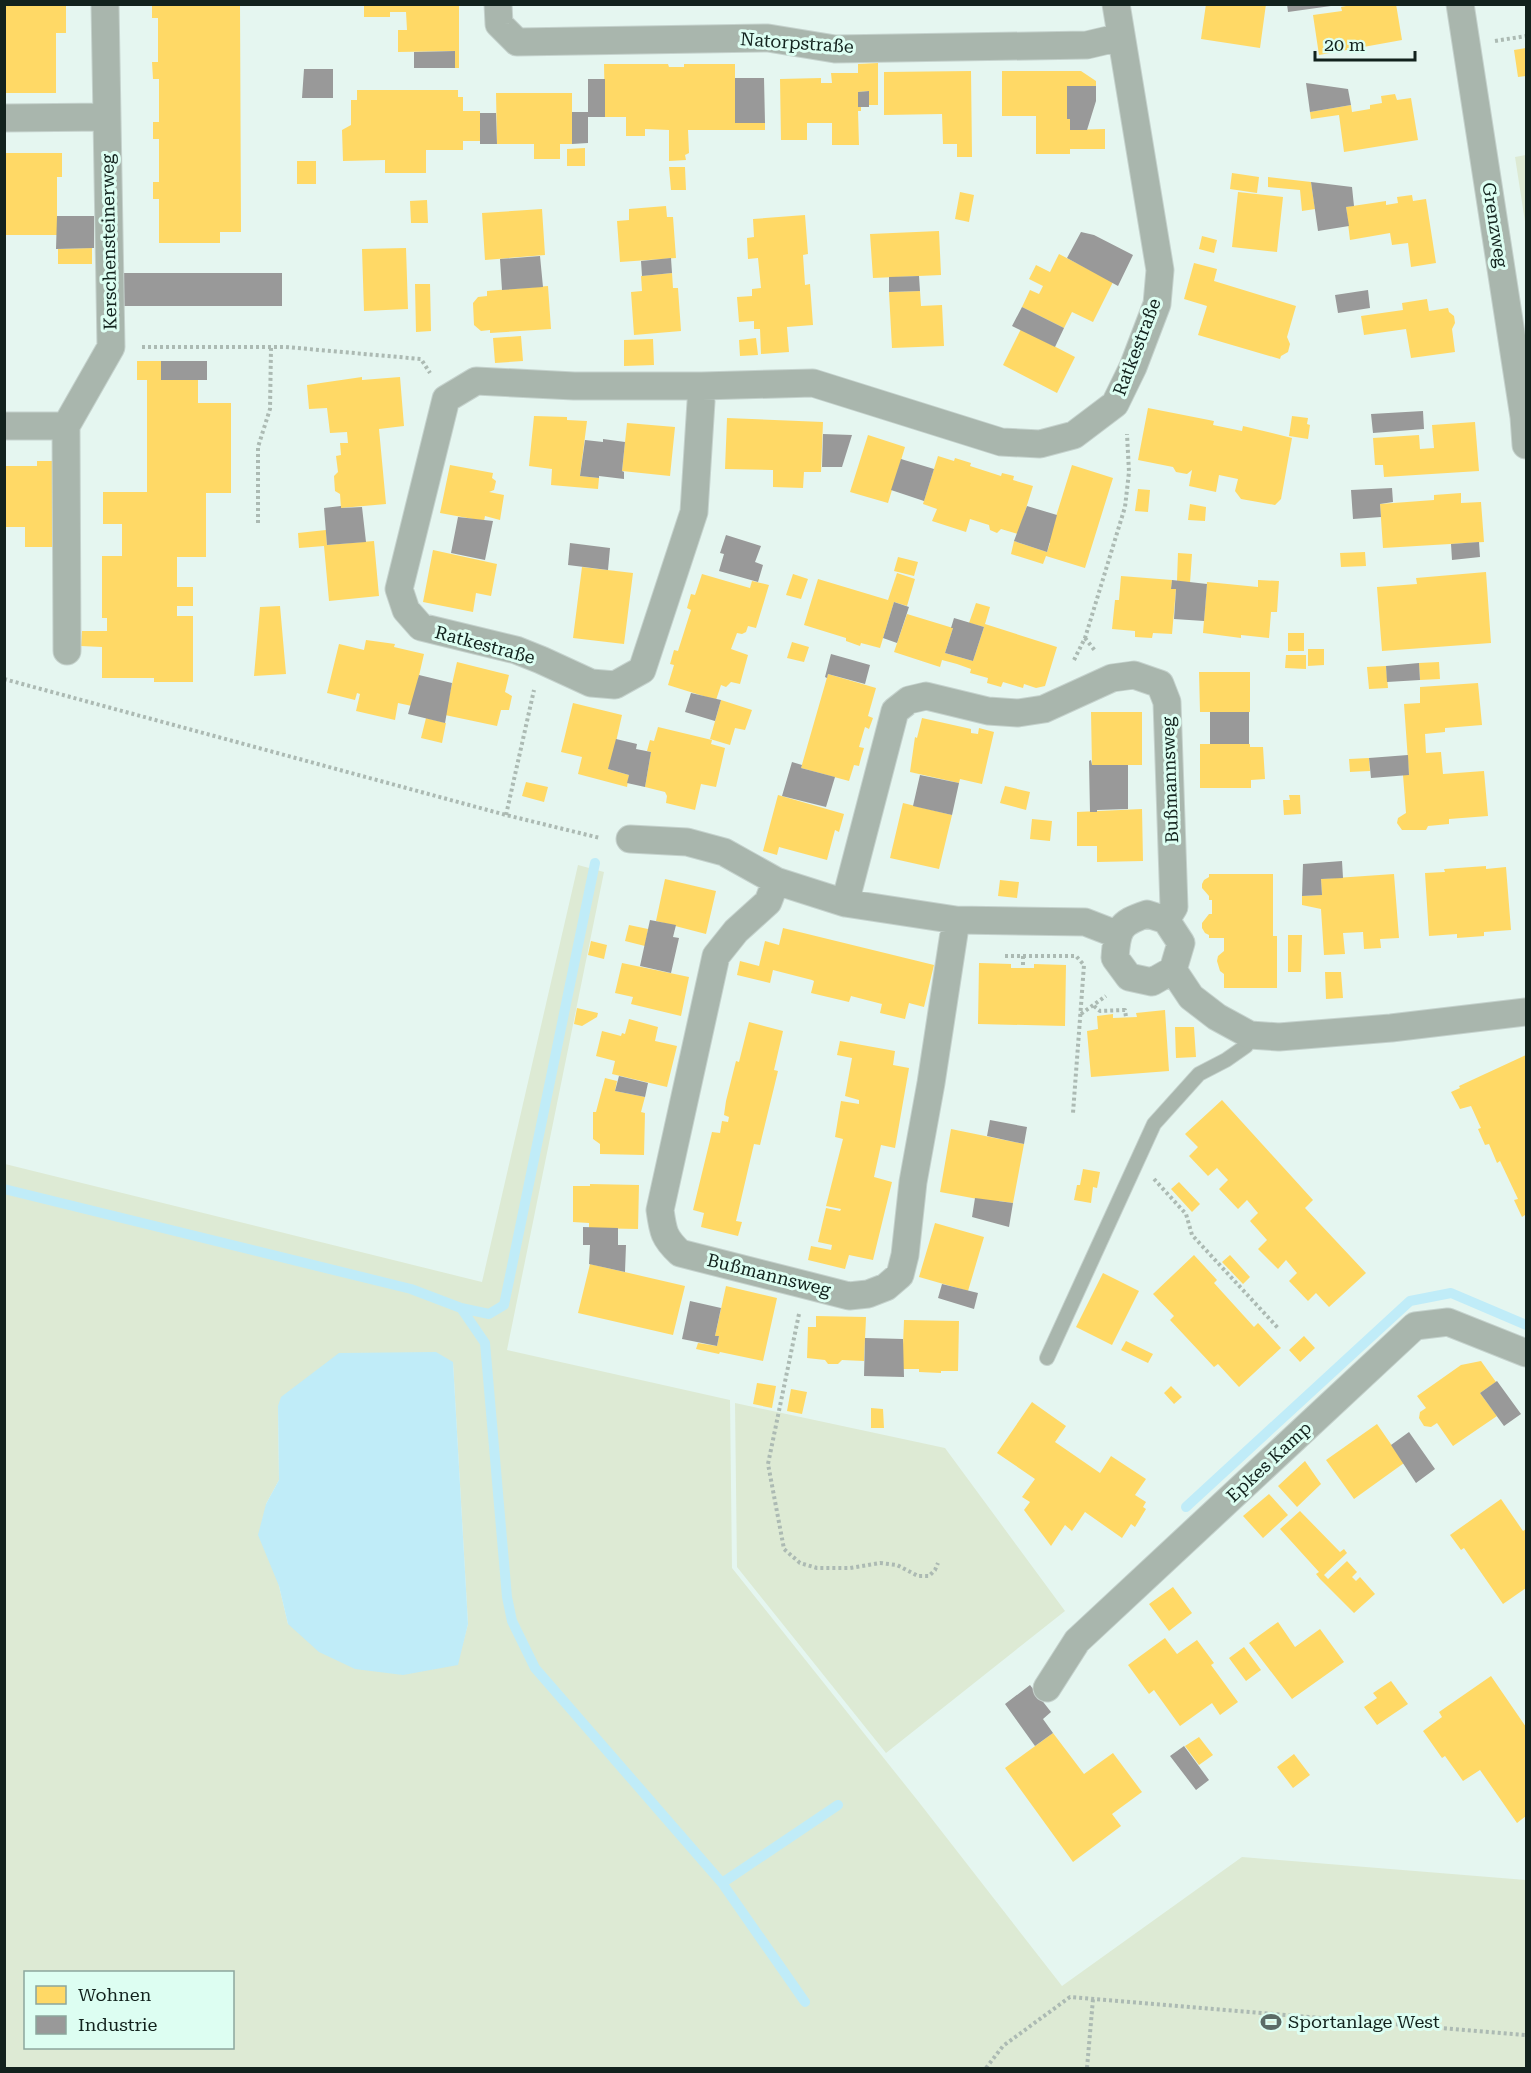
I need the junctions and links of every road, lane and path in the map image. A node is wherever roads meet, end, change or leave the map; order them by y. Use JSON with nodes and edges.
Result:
{"nodes":[{"id":1,"x":105,"y":4,"type":"edge"},
{"id":2,"x":498,"y":4,"type":"edge"},
{"id":3,"x":1116,"y":4,"type":"edge"},
{"id":4,"x":1460,"y":4,"type":"edge"},
{"id":5,"x":1121,"y":37,"type":"junction"},
{"id":6,"x":107,"y":117,"type":"junction"},
{"id":7,"x":4,"y":118,"type":"edge"},
{"id":8,"x":111,"y":346,"type":"junction"},
{"id":9,"x":271,"y":346,"type":"junction"},
{"id":10,"x":702,"y":386,"type":"junction"},
{"id":11,"x":446,"y":399,"type":"junction"},
{"id":12,"x":1115,"y":404,"type":"junction"},
{"id":13,"x":1525,"y":417,"type":"edge"},
{"id":14,"x":4,"y":426,"type":"edge"},
{"id":15,"x":66,"y":426,"type":"junction"},
{"id":16,"x":1527,"y":445,"type":"edge"},
{"id":17,"x":258,"y":523,"type":"dead end"},
{"id":18,"x":1085,"y":638,"type":"dead end"},
{"id":19,"x":67,"y":651,"type":"dead end"},
{"id":20,"x":541,"y":660,"type":"junction"},
{"id":21,"x":4,"y":679,"type":"edge"},
{"id":22,"x":506,"y":815,"type":"junction"},
{"id":23,"x":630,"y":839,"type":"joint"},
{"id":24,"x":776,"y":881,"type":"junction"},
{"id":25,"x":845,"y":903,"type":"junction"},
{"id":26,"x":956,"y":920,"type":"junction"},
{"id":27,"x":1166,"y":920,"type":"junction"},
{"id":28,"x":1116,"y":934,"type":"junction"},
{"id":29,"x":1005,"y":956,"type":"dead end"},
{"id":30,"x":1173,"y":970,"type":"junction"},
{"id":31,"x":1094,"y":1006,"type":"dead end"},
{"id":32,"x":1527,"y":1012,"type":"edge"},
{"id":33,"x":1126,"y":1017,"type":"dead end"},
{"id":34,"x":1250,"y":1035,"type":"junction"},
{"id":35,"x":1074,"y":1113,"type":"dead end"},
{"id":36,"x":1133,"y":1168,"type":"junction"},
{"id":37,"x":806,"y":1285,"type":"junction"},
{"id":38,"x":1278,"y":1328,"type":"dead end"},
{"id":39,"x":1527,"y":1353,"type":"edge"},
{"id":40,"x":1047,"y":1358,"type":"dead end"},
{"id":41,"x":938,"y":1563,"type":"dead end"},
{"id":42,"x":1047,"y":1688,"type":"dead end"},
{"id":43,"x":1093,"y":1999,"type":"junction"},
{"id":44,"x":1527,"y":2035,"type":"edge"},
{"id":45,"x":986,"y":2068,"type":"edge"},
{"id":46,"x":1087,"y":2068,"type":"edge"}],
"edges":[{"from":1,"to":6,"type":"street","name":"Kerschensteinerweg"},
{"from":2,"to":5,"type":"street","name":"Natorpstraße"},
{"from":3,"to":5,"type":"street","name":"Ratkestraße"},
{"from":4,"to":13,"type":"street","name":"Grenzweg"},
{"from":5,"to":12,"type":"street","name":"Ratkestraße"},
{"from":6,"to":7,"type":"street"},
{"from":6,"to":8,"type":"street","name":"Kerschensteinerweg"},
{"from":8,"to":9,"type":"path"},
{"from":8,"to":15,"type":"street","name":"Kerschensteinerweg"},
{"from":9,"to":11,"type":"path"},
{"from":9,"to":17,"type":"path"},
{"from":10,"to":11,"type":"street","name":"Ratkestraße"},
{"from":10,"to":12,"type":"street","name":"Ratkestraße"},
{"from":10,"to":20,"type":"street","name":"Ratkestraße"},
{"from":11,"to":20,"type":"street","name":"Ratkestraße"},
{"from":12,"to":18,"type":"path"},
{"from":13,"to":16,"type":"street","name":"Grenzweg"},
{"from":14,"to":15,"type":"street"},
{"from":15,"to":19,"type":"street","name":"Kerschensteinerweg"},
{"from":20,"to":22,"type":"path"},
{"from":21,"to":22,"type":"path"},
{"from":22,"to":23,"type":"path"},
{"from":23,"to":24,"type":"street"},
{"from":24,"to":25,"type":"street"},
{"from":24,"to":37,"type":"street","name":"Bußmannsweg"},
{"from":25,"to":26,"type":"street"},
{"from":25,"to":27,"type":"street","name":"Bußmannsweg"},
{"from":26,"to":28,"type":"street"},
{"from":26,"to":37,"type":"street","name":"Bußmannsweg"},
{"from":27,"to":28,"type":"street"},
{"from":27,"to":30,"type":"street"},
{"from":28,"to":30,"type":"street"},
{"from":29,"to":35,"type":"path"},
{"from":30,"to":34,"type":"street"},
{"from":31,"to":33,"type":"path"},
{"from":32,"to":34,"type":"street"},
{"from":34,"to":36,"type":"lane"},
{"from":36,"to":38,"type":"path"},
{"from":36,"to":40,"type":"lane"},
{"from":37,"to":41,"type":"path"},
{"from":39,"to":42,"type":"street","name":"Epkes Kamp"},
{"from":43,"to":44,"type":"path"},
{"from":43,"to":45,"type":"path"},
{"from":43,"to":46,"type":"path"}]}
